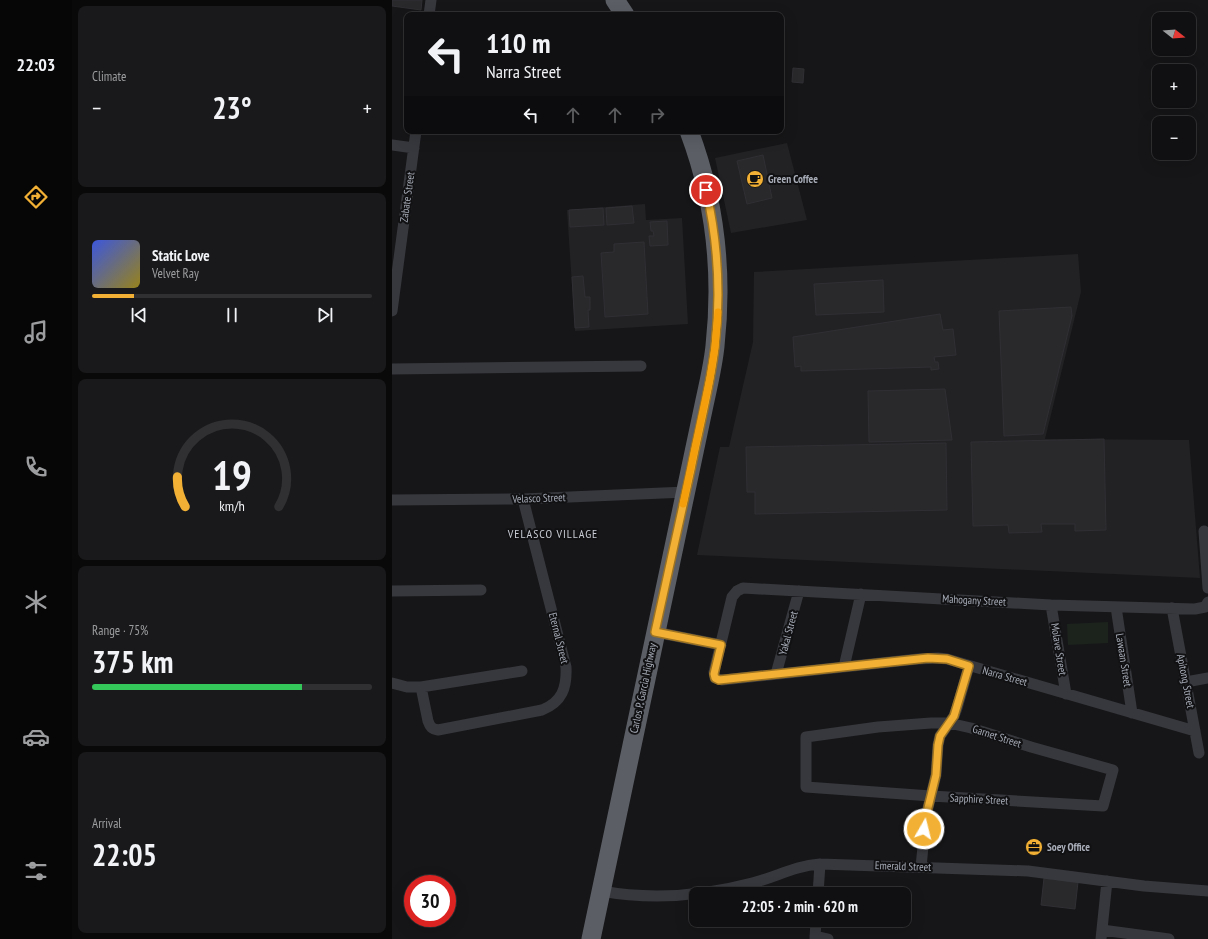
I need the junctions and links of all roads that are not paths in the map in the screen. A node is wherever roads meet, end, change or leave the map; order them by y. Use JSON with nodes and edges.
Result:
{"nodes":[{"id":1,"x":431,"y":0,"type":"edge"},
{"id":2,"x":615,"y":0,"type":"edge"},
{"id":3,"x":429,"y":12,"type":"edge"},
{"id":4,"x":623,"y":12,"type":"edge"},
{"id":5,"x":416,"y":134,"type":"edge"},
{"id":6,"x":690,"y":134,"type":"edge"},
{"id":7,"x":392,"y":145,"type":"edge"},
{"id":8,"x":414,"y":148,"type":"junction"},
{"id":9,"x":392,"y":311,"type":"edge"},
{"id":10,"x":641,"y":366,"type":"dead end"},
{"id":11,"x":392,"y":368,"type":"edge"},
{"id":12,"x":686,"y":492,"type":"junction"},
{"id":13,"x":523,"y":498,"type":"junction"},
{"id":14,"x":392,"y":500,"type":"edge"},
{"id":15,"x":1204,"y":531,"type":"dead end"},
{"id":16,"x":1208,"y":588,"type":"edge"},
{"id":17,"x":481,"y":590,"type":"dead end"},
{"id":18,"x":392,"y":591,"type":"edge"},
{"id":19,"x":799,"y":591,"type":"junction"},
{"id":20,"x":861,"y":594,"type":"junction"},
{"id":21,"x":1208,"y":602,"type":"edge"},
{"id":22,"x":1051,"y":604,"type":"junction"},
{"id":23,"x":1116,"y":606,"type":"junction"},
{"id":24,"x":1172,"y":608,"type":"junction"},
{"id":25,"x":655,"y":632,"type":"junction"},
{"id":26,"x":721,"y":645,"type":"junction"},
{"id":27,"x":969,"y":666,"type":"junction"},
{"id":28,"x":844,"y":667,"type":"junction"},
{"id":29,"x":522,"y":671,"type":"dead end"},
{"id":30,"x":776,"y":674,"type":"junction"},
{"id":31,"x":1208,"y":678,"type":"edge"},
{"id":32,"x":1186,"y":682,"type":"junction"},
{"id":33,"x":392,"y":683,"type":"edge"},
{"id":34,"x":422,"y":686,"type":"junction"},
{"id":35,"x":1066,"y":694,"type":"junction"},
{"id":36,"x":1132,"y":713,"type":"junction"},
{"id":37,"x":949,"y":724,"type":"junction"},
{"id":38,"x":1195,"y":731,"type":"junction"},
{"id":39,"x":1199,"y":753,"type":"dead end"},
{"id":40,"x":806,"y":787,"type":"joint"},
{"id":41,"x":931,"y":796,"type":"junction"},
{"id":42,"x":1104,"y":806,"type":"joint"},
{"id":43,"x":820,"y":864,"type":"junction"},
{"id":44,"x":921,"y":867,"type":"junction"},
{"id":45,"x":1107,"y":881,"type":"junction"},
{"id":46,"x":818,"y":887,"type":"edge"},
{"id":47,"x":601,"y":891,"type":"junction"},
{"id":48,"x":1208,"y":891,"type":"edge"},
{"id":49,"x":816,"y":927,"type":"edge"},
{"id":50,"x":1102,"y":934,"type":"edge"},
{"id":51,"x":815,"y":937,"type":"edge"},
{"id":52,"x":591,"y":939,"type":"edge"},
{"id":53,"x":828,"y":939,"type":"edge"},
{"id":54,"x":1169,"y":939,"type":"edge"}],
"edges":[{"from":1,"to":3,"type":"street"},
{"from":2,"to":4,"type":"highway"},
{"from":5,"to":8,"type":"street","name":"Zabate Street"},
{"from":6,"to":12,"type":"highway","name":"Carlos P. Garcia Highway"},
{"from":7,"to":8,"type":"street"},
{"from":8,"to":9,"type":"street","name":"Zabate Street"},
{"from":10,"to":11,"type":"street"},
{"from":12,"to":13,"type":"street","name":"Velasco Street"},
{"from":12,"to":25,"type":"highway","name":"Carlos P. Garcia Highway"},
{"from":13,"to":14,"type":"street","name":"Velasco Street"},
{"from":13,"to":34,"type":"street","name":"Eternal Street"},
{"from":15,"to":16,"type":"street"},
{"from":17,"to":18,"type":"street"},
{"from":19,"to":20,"type":"street","name":"Mahogany Street"},
{"from":19,"to":26,"type":"street","name":"Mahogany Street"},
{"from":19,"to":30,"type":"street","name":"Yakal Street"},
{"from":20,"to":22,"type":"street","name":"Mahogany Street"},
{"from":20,"to":28,"type":"street"},
{"from":21,"to":24,"type":"street","name":"Mahogany Street"},
{"from":22,"to":23,"type":"street","name":"Mahogany Street"},
{"from":22,"to":35,"type":"street","name":"Molave Street"},
{"from":23,"to":24,"type":"street","name":"Mahogany Street"},
{"from":23,"to":36,"type":"street","name":"Lawaan Street"},
{"from":24,"to":32,"type":"street","name":"Apitong Street"},
{"from":25,"to":26,"type":"street"},
{"from":25,"to":47,"type":"highway","name":"Carlos P. Garcia Highway"},
{"from":26,"to":30,"type":"street","name":"Narra Street"},
{"from":27,"to":28,"type":"street","name":"Narra Street"},
{"from":27,"to":35,"type":"street","name":"Narra Street"},
{"from":27,"to":37,"type":"street"},
{"from":28,"to":30,"type":"street","name":"Narra Street"},
{"from":29,"to":34,"type":"street"},
{"from":31,"to":32,"type":"street"},
{"from":32,"to":38,"type":"street","name":"Apitong Street"},
{"from":33,"to":34,"type":"street"},
{"from":35,"to":36,"type":"street","name":"Narra Street"},
{"from":36,"to":38,"type":"street","name":"Narra Street"},
{"from":37,"to":40,"type":"street","name":"Garnet Street"},
{"from":37,"to":41,"type":"street"},
{"from":37,"to":42,"type":"street","name":"Garnet Street"},
{"from":38,"to":39,"type":"street","name":"Apitong Street"},
{"from":40,"to":41,"type":"street","name":"Sapphire Street"},
{"from":41,"to":42,"type":"street","name":"Sapphire Street"},
{"from":41,"to":44,"type":"street"},
{"from":43,"to":44,"type":"street","name":"Emerald Street"},
{"from":43,"to":46,"type":"street"},
{"from":43,"to":47,"type":"street","name":"Emerald Street"},
{"from":44,"to":45,"type":"street","name":"Emerald Street"},
{"from":45,"to":48,"type":"street","name":"Emerald Street"},
{"from":45,"to":50,"type":"street"},
{"from":47,"to":52,"type":"highway","name":"Carlos P. Garcia Highway"},
{"from":49,"to":51,"type":"street"},
{"from":50,"to":54,"type":"street"},
{"from":51,"to":53,"type":"street"}]}
